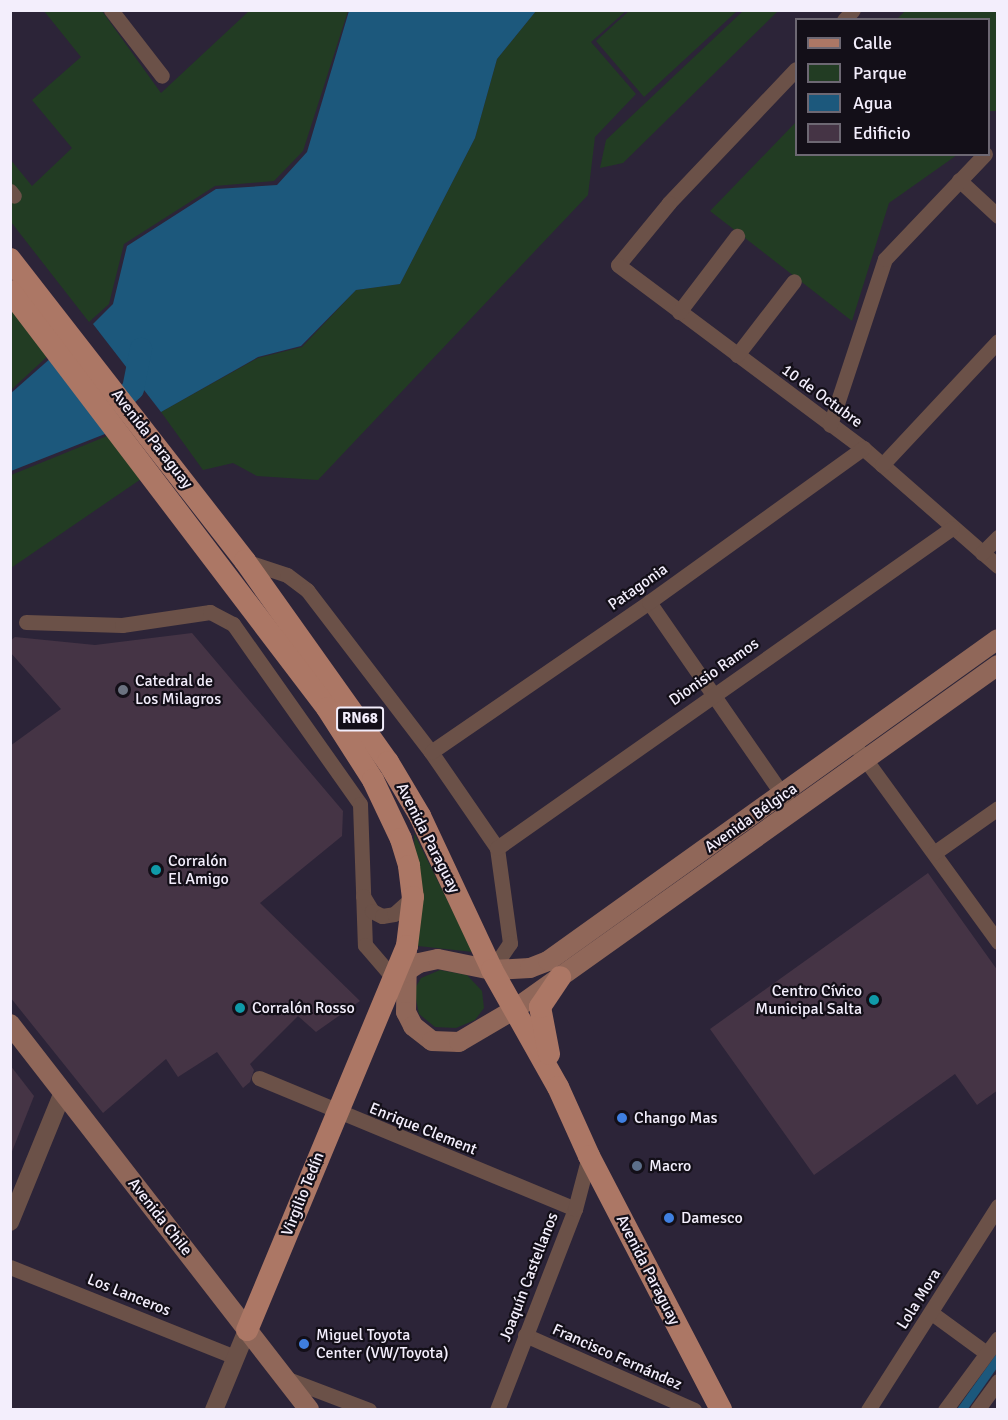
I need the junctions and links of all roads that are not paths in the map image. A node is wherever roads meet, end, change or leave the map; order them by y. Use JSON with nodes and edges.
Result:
{"nodes":[{"id":1,"x":111,"y":10,"type":"edge"},
{"id":2,"x":795,"y":70,"type":"edge"},
{"id":3,"x":162,"y":76,"type":"dead end"},
{"id":4,"x":983,"y":156,"type":"edge"},
{"id":5,"x":959,"y":180,"type":"junction"},
{"id":6,"x":998,"y":216,"type":"edge"},
{"id":7,"x":737,"y":236,"type":"dead end"},
{"id":8,"x":10,"y":260,"type":"edge"},
{"id":9,"x":794,"y":281,"type":"dead end"},
{"id":10,"x":10,"y":291,"type":"edge"},
{"id":11,"x":680,"y":312,"type":"junction"},
{"id":12,"x":998,"y":341,"type":"edge"},
{"id":13,"x":737,"y":355,"type":"junction"},
{"id":14,"x":830,"y":425,"type":"junction"},
{"id":15,"x":863,"y":448,"type":"junction"},
{"id":16,"x":882,"y":465,"type":"junction"},
{"id":17,"x":184,"y":498,"type":"junction"},
{"id":18,"x":952,"y":528,"type":"junction"},
{"id":19,"x":998,"y":537,"type":"edge"},
{"id":20,"x":982,"y":554,"type":"junction"},
{"id":21,"x":245,"y":561,"type":"junction"},
{"id":22,"x":998,"y":566,"type":"edge"},
{"id":23,"x":649,"y":602,"type":"junction"},
{"id":24,"x":26,"y":622,"type":"dead end"},
{"id":25,"x":998,"y":639,"type":"edge"},
{"id":26,"x":998,"y":665,"type":"edge"},
{"id":27,"x":713,"y":695,"type":"junction"},
{"id":28,"x":860,"y":751,"type":"junction"},
{"id":29,"x":431,"y":752,"type":"junction"},
{"id":30,"x":788,"y":804,"type":"junction"},
{"id":31,"x":998,"y":808,"type":"edge"},
{"id":32,"x":497,"y":848,"type":"junction"},
{"id":33,"x":934,"y":853,"type":"junction"},
{"id":34,"x":363,"y":896,"type":"junction"},
{"id":35,"x":413,"y":897,"type":"junction"},
{"id":36,"x":996,"y":937,"type":"edge"},
{"id":37,"x":492,"y":970,"type":"junction"},
{"id":38,"x":400,"y":975,"type":"junction"},
{"id":39,"x":560,"y":977,"type":"junction"},
{"id":40,"x":515,"y":1009,"type":"junction"},
{"id":41,"x":10,"y":1024,"type":"edge"},
{"id":42,"x":259,"y":1078,"type":"dead end"},
{"id":43,"x":558,"y":1087,"type":"junction"},
{"id":44,"x":63,"y":1092,"type":"junction"},
{"id":45,"x":336,"y":1113,"type":"junction"},
{"id":46,"x":589,"y":1156,"type":"junction"},
{"id":47,"x":998,"y":1206,"type":"edge"},
{"id":48,"x":575,"y":1209,"type":"junction"},
{"id":49,"x":10,"y":1222,"type":"edge"},
{"id":50,"x":10,"y":1267,"type":"edge"},
{"id":51,"x":933,"y":1314,"type":"junction"},
{"id":52,"x":247,"y":1330,"type":"junction"},
{"id":53,"x":525,"y":1335,"type":"junction"},
{"id":54,"x":998,"y":1338,"type":"edge"},
{"id":55,"x":985,"y":1352,"type":"junction"},
{"id":56,"x":235,"y":1357,"type":"junction"},
{"id":57,"x":285,"y":1378,"type":"junction"},
{"id":58,"x":998,"y":1381,"type":"edge"},
{"id":59,"x":214,"y":1410,"type":"edge"},
{"id":60,"x":309,"y":1410,"type":"edge"},
{"id":61,"x":369,"y":1410,"type":"edge"},
{"id":62,"x":497,"y":1410,"type":"edge"},
{"id":63,"x":694,"y":1410,"type":"edge"},
{"id":64,"x":720,"y":1410,"type":"edge"},
{"id":65,"x":868,"y":1410,"type":"edge"},
{"id":66,"x":945,"y":1410,"type":"edge"},
{"id":67,"x":977,"y":1410,"type":"edge"}],
"edges":[{"from":1,"to":3,"type":"street"},
{"from":2,"to":11,"type":"street","name":"10 de Octubre"},
{"from":4,"to":5,"type":"street"},
{"from":5,"to":6,"type":"street"},
{"from":5,"to":14,"type":"street"},
{"from":7,"to":11,"type":"street"},
{"from":8,"to":17,"type":"main road","name":"Avenida Paraguay","number":"RN68"},
{"from":9,"to":13,"type":"street"},
{"from":10,"to":17,"type":"main road","name":"Avenida Paraguay","number":"RN68"},
{"from":11,"to":13,"type":"street","name":"10 de Octubre"},
{"from":12,"to":16,"type":"street"},
{"from":13,"to":14,"type":"street","name":"10 de Octubre"},
{"from":14,"to":15,"type":"street","name":"10 de Octubre"},
{"from":15,"to":16,"type":"street","name":"10 de Octubre"},
{"from":15,"to":23,"type":"street","name":"Patagonia"},
{"from":16,"to":18,"type":"street","name":"10 de Octubre"},
{"from":17,"to":21,"type":"main road","name":"Avenida Paraguay","number":"RN68"},
{"from":17,"to":35,"type":"main road","name":"Avenida Paraguay","number":"RN68"},
{"from":18,"to":20,"type":"street","name":"10 de Octubre"},
{"from":18,"to":27,"type":"street","name":"Dionisio Ramos"},
{"from":19,"to":20,"type":"street"},
{"from":20,"to":22,"type":"street","name":"10 de Octubre"},
{"from":21,"to":29,"type":"street"},
{"from":21,"to":37,"type":"main road","name":"Avenida Paraguay","number":"RN68"},
{"from":23,"to":27,"type":"street"},
{"from":23,"to":29,"type":"street","name":"Patagonia"},
{"from":24,"to":34,"type":"street"},
{"from":25,"to":28,"type":"main road","name":"Avenida Bélgica"},
{"from":26,"to":28,"type":"main road","name":"Avenida Bélgica"},
{"from":27,"to":30,"type":"street"},
{"from":27,"to":32,"type":"street","name":"Dionisio Ramos"},
{"from":28,"to":30,"type":"main road","name":"Avenida Bélgica"},
{"from":28,"to":33,"type":"street"},
{"from":29,"to":32,"type":"street"},
{"from":30,"to":37,"type":"main road","name":"Avenida Bélgica"},
{"from":30,"to":39,"type":"main road","name":"Avenida Bélgica"},
{"from":31,"to":33,"type":"street"},
{"from":32,"to":37,"type":"street"},
{"from":33,"to":36,"type":"street"},
{"from":34,"to":35,"type":"street"},
{"from":34,"to":38,"type":"street"},
{"from":35,"to":38,"type":"main road","name":"Avenida Paraguay","number":"RN68"},
{"from":37,"to":38,"type":"main road"},
{"from":37,"to":40,"type":"main road","name":"Avenida Paraguay"},
{"from":38,"to":40,"type":"main road"},
{"from":38,"to":45,"type":"main road","name":"Virgilio Tedín"},
{"from":39,"to":40,"type":"main road","name":"Avenida Bélgica"},
{"from":39,"to":43,"type":"main road"},
{"from":40,"to":43,"type":"main road","name":"Avenida Paraguay"},
{"from":41,"to":44,"type":"main road","name":"Avenida Chile"},
{"from":42,"to":45,"type":"street","name":"Enrique Clement"},
{"from":43,"to":46,"type":"main road","name":"Avenida Paraguay"},
{"from":44,"to":49,"type":"street"},
{"from":44,"to":52,"type":"main road","name":"Avenida Chile"},
{"from":45,"to":48,"type":"street","name":"Enrique Clement"},
{"from":45,"to":52,"type":"main road","name":"Virgilio Tedín"},
{"from":46,"to":48,"type":"street","name":"Joaquín Castellanos"},
{"from":46,"to":64,"type":"main road","name":"Avenida Paraguay"},
{"from":47,"to":51,"type":"street","name":"Lola Mora"},
{"from":48,"to":53,"type":"street","name":"Joaquín Castellanos"},
{"from":50,"to":56,"type":"street","name":"Los Lanceros"},
{"from":51,"to":55,"type":"street"},
{"from":51,"to":65,"type":"street","name":"Lola Mora"},
{"from":52,"to":56,"type":"street","name":"Virgilio Tedín"},
{"from":52,"to":57,"type":"main road","name":"Avenida Chile"},
{"from":53,"to":62,"type":"street","name":"Joaquín Castellanos"},
{"from":53,"to":63,"type":"street","name":"Francisco Fernández"},
{"from":54,"to":55,"type":"street"},
{"from":55,"to":66,"type":"street"},
{"from":56,"to":59,"type":"street","name":"Virgilio Tedín"},
{"from":57,"to":60,"type":"main road","name":"Avenida Chile"},
{"from":57,"to":61,"type":"street"},
{"from":58,"to":67,"type":"street"}]}
